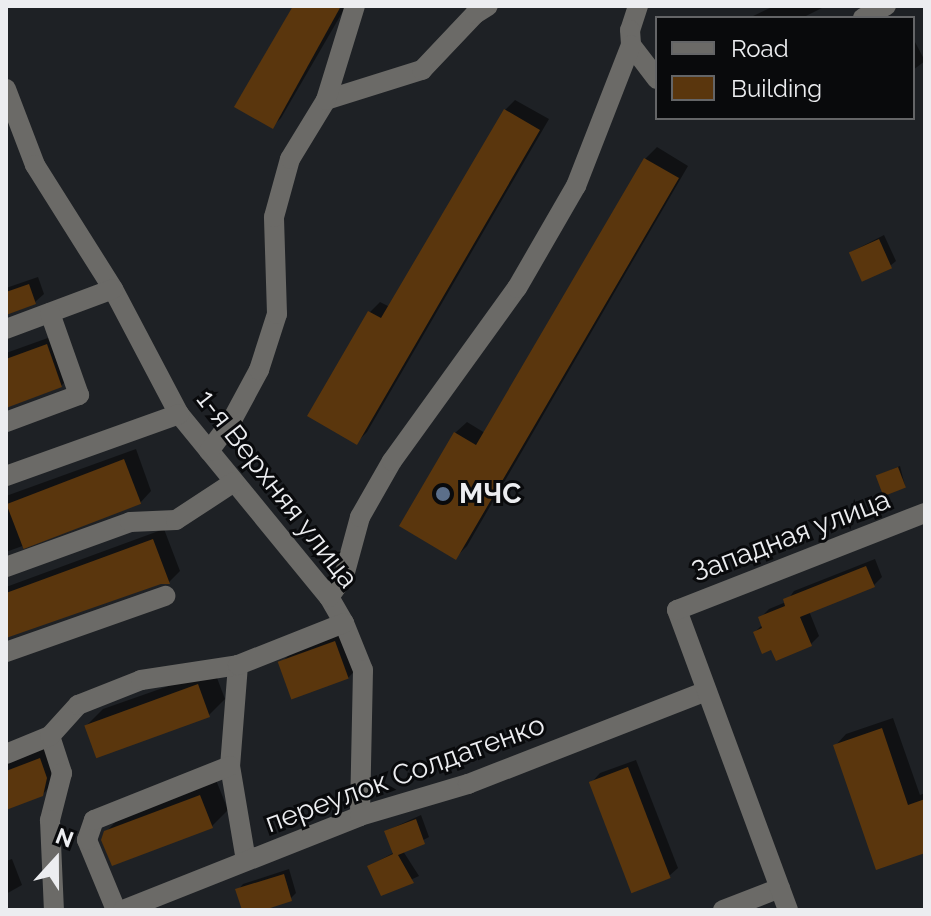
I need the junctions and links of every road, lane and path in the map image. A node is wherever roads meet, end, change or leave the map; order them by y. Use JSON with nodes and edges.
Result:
{"nodes":[{"id":1,"x":355,"y":6,"type":"edge"},
{"id":2,"x":488,"y":6,"type":"edge"},
{"id":3,"x":638,"y":6,"type":"edge"},
{"id":4,"x":886,"y":6,"type":"edge"},
{"id":5,"x":867,"y":16,"type":"edge"},
{"id":6,"x":631,"y":45,"type":"junction"},
{"id":7,"x":655,"y":76,"type":"edge"},
{"id":8,"x":6,"y":89,"type":"edge"},
{"id":9,"x":326,"y":100,"type":"junction"},
{"id":10,"x":113,"y":289,"type":"junction"},
{"id":11,"x":50,"y":313,"type":"junction"},
{"id":12,"x":6,"y":329,"type":"edge"},
{"id":13,"x":179,"y":414,"type":"junction"},
{"id":14,"x":6,"y":422,"type":"edge"},
{"id":15,"x":209,"y":451,"type":"junction"},
{"id":16,"x":6,"y":476,"type":"edge"},
{"id":17,"x":234,"y":482,"type":"junction"},
{"id":18,"x":925,"y":513,"type":"edge"},
{"id":19,"x":6,"y":567,"type":"edge"},
{"id":20,"x":165,"y":596,"type":"dead end"},
{"id":21,"x":329,"y":597,"type":"junction"},
{"id":22,"x":344,"y":623,"type":"junction"},
{"id":23,"x":6,"y":652,"type":"edge"},
{"id":24,"x":238,"y":665,"type":"junction"},
{"id":25,"x":706,"y":691,"type":"junction"},
{"id":26,"x":50,"y":736,"type":"junction"},
{"id":27,"x":6,"y":754,"type":"edge"},
{"id":28,"x":230,"y":766,"type":"junction"},
{"id":29,"x":360,"y":816,"type":"junction"},
{"id":30,"x":246,"y":861,"type":"junction"},
{"id":31,"x":780,"y":888,"type":"junction"},
{"id":32,"x":54,"y":910,"type":"edge"},
{"id":33,"x":116,"y":910,"type":"edge"},
{"id":34,"x":123,"y":910,"type":"edge"},
{"id":35,"x":723,"y":910,"type":"edge"},
{"id":36,"x":788,"y":910,"type":"edge"}],
"edges":[{"from":1,"to":9,"type":"street"},
{"from":2,"to":9,"type":"street"},
{"from":3,"to":6,"type":"street"},
{"from":4,"to":5,"type":"street"},
{"from":6,"to":7,"type":"street"},
{"from":6,"to":21,"type":"street"},
{"from":8,"to":10,"type":"street","name":"1-я Верхняя улица"},
{"from":9,"to":15,"type":"street"},
{"from":10,"to":11,"type":"street"},
{"from":10,"to":13,"type":"street","name":"1-я Верхняя улица"},
{"from":11,"to":12,"type":"street"},
{"from":11,"to":14,"type":"street"},
{"from":13,"to":15,"type":"street","name":"1-я Верхняя улица"},
{"from":13,"to":16,"type":"street"},
{"from":15,"to":17,"type":"street","name":"1-я Верхняя улица"},
{"from":17,"to":19,"type":"street"},
{"from":17,"to":21,"type":"street","name":"1-я Верхняя улица"},
{"from":18,"to":25,"type":"street","name":"Западная улица"},
{"from":20,"to":23,"type":"street"},
{"from":21,"to":22,"type":"street","name":"1-я Верхняя улица"},
{"from":22,"to":24,"type":"street"},
{"from":22,"to":29,"type":"street","name":"1-я Верхняя улица"},
{"from":24,"to":26,"type":"street"},
{"from":24,"to":28,"type":"street"},
{"from":25,"to":29,"type":"street","name":"переулок Солдатенко"},
{"from":25,"to":31,"type":"street"},
{"from":26,"to":27,"type":"street"},
{"from":26,"to":32,"type":"street"},
{"from":28,"to":30,"type":"street"},
{"from":28,"to":33,"type":"street"},
{"from":29,"to":30,"type":"street","name":"переулок Солдатенко"},
{"from":30,"to":34,"type":"street","name":"переулок Солдатенко"},
{"from":31,"to":35,"type":"street"},
{"from":31,"to":36,"type":"street"}]}
